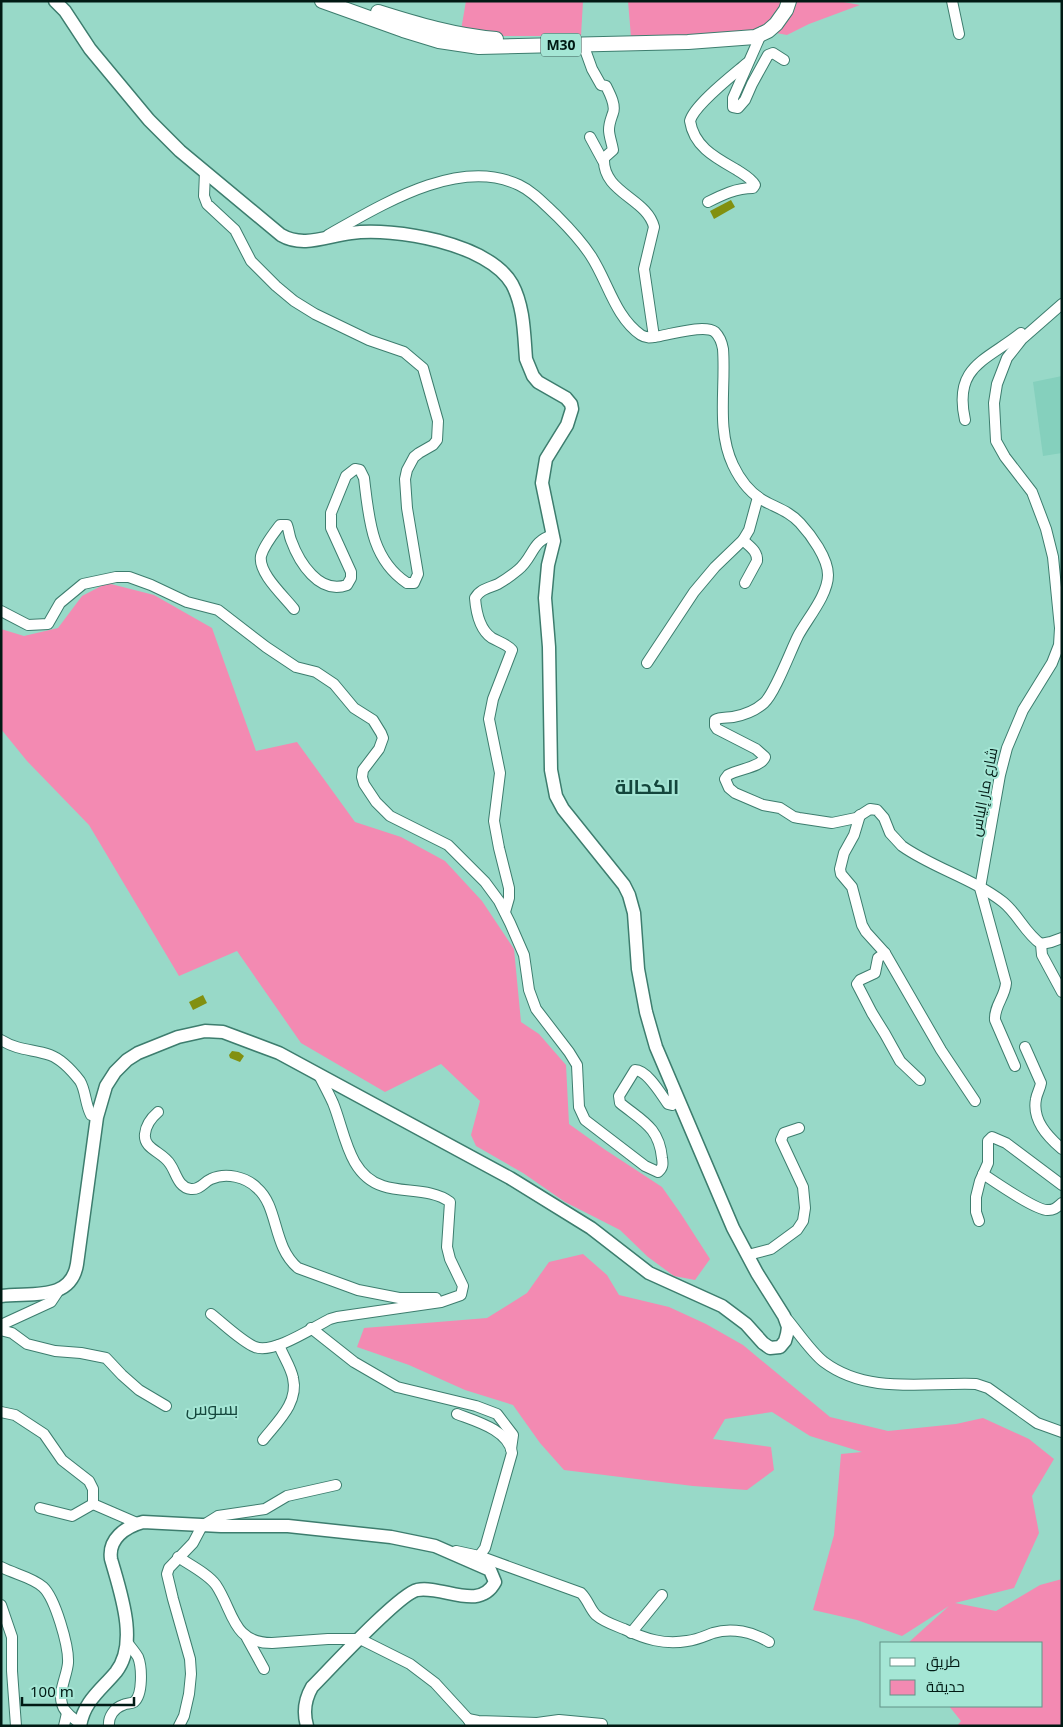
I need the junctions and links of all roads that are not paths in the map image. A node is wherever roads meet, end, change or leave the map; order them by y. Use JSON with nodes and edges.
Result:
{"nodes":[{"id":1,"x":55,"y":1,"type":"edge"},
{"id":2,"x":322,"y":1,"type":"edge"},
{"id":3,"x":346,"y":1,"type":"edge"},
{"id":4,"x":783,"y":1,"type":"edge"},
{"id":5,"x":789,"y":1,"type":"edge"},
{"id":6,"x":952,"y":1,"type":"edge"},
{"id":7,"x":762,"y":31,"type":"junction"},
{"id":8,"x":959,"y":34,"type":"dead end"},
{"id":9,"x":583,"y":44,"type":"junction"},
{"id":10,"x":784,"y":60,"type":"dead end"},
{"id":11,"x":746,"y":63,"type":"junction"},
{"id":12,"x":590,"y":137,"type":"dead end"},
{"id":13,"x":603,"y":162,"type":"junction"},
{"id":14,"x":205,"y":172,"type":"junction"},
{"id":15,"x":708,"y":202,"type":"dead end"},
{"id":16,"x":321,"y":239,"type":"junction"},
{"id":17,"x":1062,"y":304,"type":"edge"},
{"id":18,"x":1041,"y":322,"type":"junction"},
{"id":19,"x":654,"y":337,"type":"junction"},
{"id":20,"x":965,"y":420,"type":"dead end"},
{"id":21,"x":758,"y":497,"type":"junction"},
{"id":22,"x":553,"y":535,"type":"junction"},
{"id":23,"x":743,"y":540,"type":"junction"},
{"id":24,"x":745,"y":583,"type":"dead end"},
{"id":25,"x":294,"y":609,"type":"dead end"},
{"id":26,"x":1,"y":611,"type":"edge"},
{"id":27,"x":647,"y":663,"type":"dead end"},
{"id":28,"x":860,"y":816,"type":"junction"},
{"id":29,"x":980,"y":888,"type":"junction"},
{"id":30,"x":505,"y":912,"type":"junction"},
{"id":31,"x":1062,"y":938,"type":"edge"},
{"id":32,"x":1041,"y":944,"type":"junction"},
{"id":33,"x":885,"y":953,"type":"junction"},
{"id":34,"x":1062,"y":992,"type":"edge"},
{"id":35,"x":1,"y":1040,"type":"edge"},
{"id":36,"x":1025,"y":1047,"type":"dead end"},
{"id":37,"x":1015,"y":1066,"type":"dead end"},
{"id":38,"x":319,"y":1076,"type":"junction"},
{"id":39,"x":920,"y":1080,"type":"dead end"},
{"id":40,"x":673,"y":1090,"type":"junction"},
{"id":41,"x":975,"y":1101,"type":"dead end"},
{"id":42,"x":158,"y":1112,"type":"dead end"},
{"id":43,"x":97,"y":1117,"type":"junction"},
{"id":44,"x":799,"y":1128,"type":"dead end"},
{"id":45,"x":1062,"y":1149,"type":"edge"},
{"id":46,"x":983,"y":1174,"type":"junction"},
{"id":47,"x":1062,"y":1185,"type":"edge"},
{"id":48,"x":1062,"y":1203,"type":"edge"},
{"id":49,"x":979,"y":1221,"type":"dead end"},
{"id":50,"x":748,"y":1256,"type":"junction"},
{"id":51,"x":463,"y":1289,"type":"junction"},
{"id":52,"x":60,"y":1290,"type":"junction"},
{"id":53,"x":1,"y":1296,"type":"edge"},
{"id":54,"x":211,"y":1314,"type":"dead end"},
{"id":55,"x":784,"y":1316,"type":"junction"},
{"id":56,"x":1,"y":1325,"type":"edge"},
{"id":57,"x":311,"y":1328,"type":"junction"},
{"id":58,"x":1,"y":1330,"type":"edge"},
{"id":59,"x":278,"y":1345,"type":"junction"},
{"id":60,"x":166,"y":1406,"type":"dead end"},
{"id":61,"x":1,"y":1412,"type":"edge"},
{"id":62,"x":457,"y":1414,"type":"dead end"},
{"id":63,"x":1062,"y":1432,"type":"edge"},
{"id":64,"x":263,"y":1440,"type":"dead end"},
{"id":65,"x":511,"y":1449,"type":"junction"},
{"id":66,"x":336,"y":1485,"type":"dead end"},
{"id":67,"x":93,"y":1504,"type":"junction"},
{"id":68,"x":40,"y":1508,"type":"dead end"},
{"id":69,"x":143,"y":1522,"type":"junction"},
{"id":70,"x":202,"y":1526,"type":"junction"},
{"id":71,"x":435,"y":1546,"type":"junction"},
{"id":72,"x":479,"y":1556,"type":"junction"},
{"id":73,"x":178,"y":1557,"type":"junction"},
{"id":74,"x":1,"y":1567,"type":"edge"},
{"id":75,"x":662,"y":1595,"type":"dead end"},
{"id":76,"x":1,"y":1605,"type":"edge"},
{"id":77,"x":631,"y":1633,"type":"junction"},
{"id":78,"x":247,"y":1638,"type":"junction"},
{"id":79,"x":360,"y":1639,"type":"junction"},
{"id":80,"x":126,"y":1641,"type":"junction"},
{"id":81,"x":769,"y":1642,"type":"dead end"},
{"id":82,"x":264,"y":1669,"type":"dead end"},
{"id":83,"x":67,"y":1713,"type":"junction"},
{"id":84,"x":470,"y":1722,"type":"edge"},
{"id":85,"x":602,"y":1724,"type":"dead end"},
{"id":86,"x":80,"y":1725,"type":"edge"},
{"id":87,"x":16,"y":1726,"type":"edge"},
{"id":88,"x":64,"y":1726,"type":"edge"},
{"id":89,"x":109,"y":1726,"type":"edge"},
{"id":90,"x":179,"y":1726,"type":"edge"},
{"id":91,"x":307,"y":1726,"type":"edge"}],
"edges":[{"from":1,"to":14,"type":"main road"},
{"from":2,"to":9,"type":"highway","number":"M30"},
{"from":3,"to":7,"type":"highway","number":"M30"},
{"from":4,"to":7,"type":"highway"},
{"from":5,"to":7,"type":"highway","number":"M30"},
{"from":6,"to":8,"type":"street"},
{"from":7,"to":9,"type":"highway","number":"M30"},
{"from":7,"to":11,"type":"street"},
{"from":9,"to":13,"type":"street"},
{"from":10,"to":11,"type":"street"},
{"from":11,"to":15,"type":"street"},
{"from":12,"to":13,"type":"street"},
{"from":13,"to":19,"type":"street"},
{"from":14,"to":16,"type":"main road"},
{"from":14,"to":25,"type":"street"},
{"from":16,"to":19,"type":"street"},
{"from":16,"to":22,"type":"main road"},
{"from":17,"to":18,"type":"street","name":"شارع مار إلياس"},
{"from":18,"to":20,"type":"street"},
{"from":18,"to":29,"type":"street","name":"شارع مار إلياس"},
{"from":19,"to":21,"type":"street"},
{"from":21,"to":23,"type":"street"},
{"from":21,"to":28,"type":"street"},
{"from":22,"to":30,"type":"street"},
{"from":22,"to":40,"type":"main road"},
{"from":23,"to":24,"type":"street"},
{"from":23,"to":27,"type":"street"},
{"from":26,"to":30,"type":"street"},
{"from":28,"to":29,"type":"street"},
{"from":28,"to":33,"type":"street"},
{"from":29,"to":32,"type":"street"},
{"from":29,"to":37,"type":"street"},
{"from":30,"to":40,"type":"street"},
{"from":31,"to":32,"type":"street"},
{"from":32,"to":34,"type":"street"},
{"from":33,"to":39,"type":"street"},
{"from":33,"to":41,"type":"street"},
{"from":35,"to":43,"type":"street"},
{"from":36,"to":45,"type":"street"},
{"from":38,"to":43,"type":"main road"},
{"from":38,"to":51,"type":"street"},
{"from":38,"to":55,"type":"main road"},
{"from":40,"to":50,"type":"main road"},
{"from":42,"to":51,"type":"street"},
{"from":43,"to":52,"type":"main road"},
{"from":44,"to":50,"type":"street"},
{"from":46,"to":47,"type":"street"},
{"from":46,"to":48,"type":"street"},
{"from":46,"to":49,"type":"street"},
{"from":50,"to":55,"type":"main road"},
{"from":51,"to":57,"type":"street"},
{"from":52,"to":53,"type":"main road"},
{"from":52,"to":56,"type":"street"},
{"from":54,"to":59,"type":"street"},
{"from":55,"to":63,"type":"street"},
{"from":57,"to":59,"type":"street"},
{"from":57,"to":65,"type":"street"},
{"from":58,"to":60,"type":"street"},
{"from":59,"to":64,"type":"street"},
{"from":61,"to":67,"type":"street"},
{"from":62,"to":65,"type":"street"},
{"from":65,"to":72,"type":"street"},
{"from":66,"to":70,"type":"street"},
{"from":67,"to":68,"type":"street"},
{"from":67,"to":69,"type":"street"},
{"from":69,"to":70,"type":"main road"},
{"from":69,"to":80,"type":"main road"},
{"from":70,"to":71,"type":"main road"},
{"from":70,"to":73,"type":"street"},
{"from":71,"to":72,"type":"street"},
{"from":71,"to":79,"type":"main road"},
{"from":72,"to":77,"type":"street"},
{"from":73,"to":78,"type":"street"},
{"from":73,"to":90,"type":"street"},
{"from":74,"to":83,"type":"street"},
{"from":75,"to":77,"type":"street"},
{"from":76,"to":87,"type":"street"},
{"from":77,"to":81,"type":"street"},
{"from":78,"to":79,"type":"street"},
{"from":78,"to":82,"type":"street"},
{"from":79,"to":84,"type":"street"},
{"from":79,"to":91,"type":"main road"},
{"from":80,"to":86,"type":"main road"},
{"from":80,"to":89,"type":"street"},
{"from":83,"to":86,"type":"street"},
{"from":83,"to":88,"type":"street"},
{"from":84,"to":85,"type":"street"}]}
